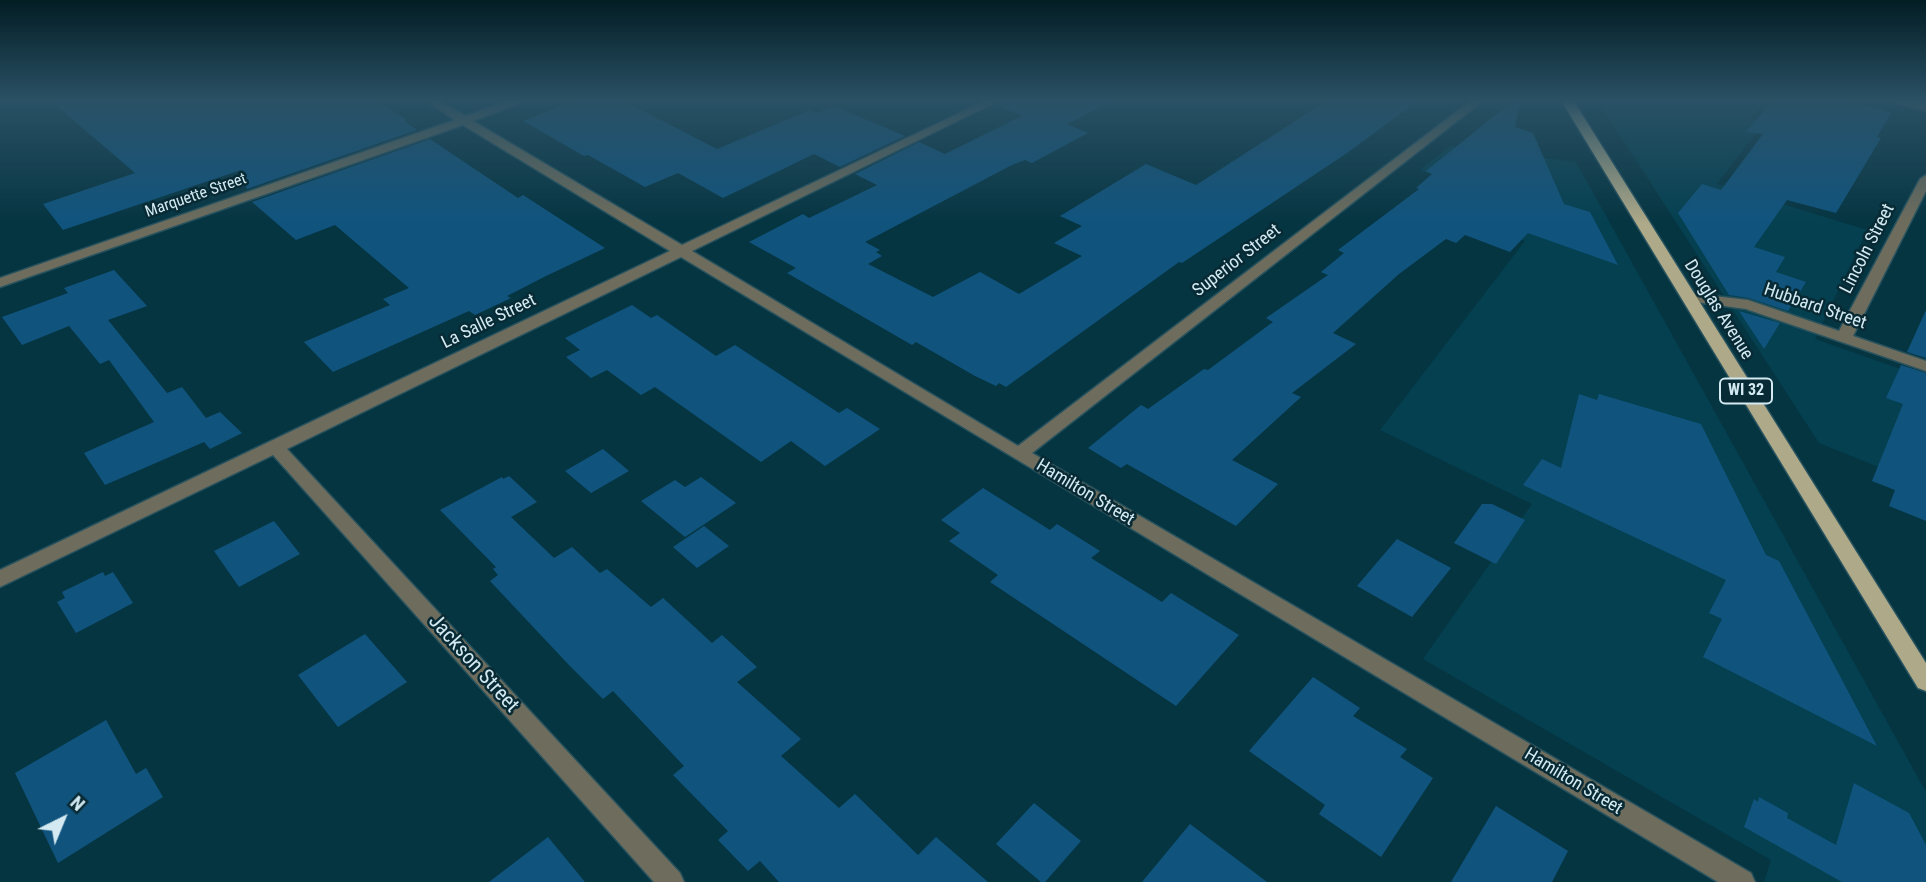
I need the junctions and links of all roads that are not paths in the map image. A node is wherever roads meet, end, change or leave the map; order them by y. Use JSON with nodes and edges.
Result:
{"nodes":[{"id":1,"x":404,"y":141,"type":"edge"},
{"id":2,"x":499,"y":141,"type":"edge"},
{"id":3,"x":909,"y":141,"type":"edge"},
{"id":4,"x":1426,"y":141,"type":"edge"},
{"id":5,"x":1591,"y":141,"type":"edge"},
{"id":6,"x":1926,"y":179,"type":"edge"},
{"id":7,"x":681,"y":251,"type":"junction"},
{"id":8,"x":0,"y":283,"type":"edge"},
{"id":9,"x":1688,"y":297,"type":"junction"},
{"id":10,"x":1844,"y":337,"type":"junction"},
{"id":11,"x":1926,"y":366,"type":"edge"},
{"id":12,"x":275,"y":447,"type":"junction"},
{"id":13,"x":1019,"y":454,"type":"junction"},
{"id":14,"x":0,"y":579,"type":"edge"},
{"id":15,"x":1926,"y":682,"type":"edge"},
{"id":16,"x":671,"y":882,"type":"edge"},
{"id":17,"x":1742,"y":882,"type":"edge"}],
"edges":[{"from":1,"to":8,"type":"street","name":"Marquette Street"},
{"from":2,"to":7,"type":"street","name":"Hamilton Street"},
{"from":3,"to":7,"type":"street","name":"La Salle Street"},
{"from":4,"to":13,"type":"street","name":"Superior Street"},
{"from":5,"to":9,"type":"main road","name":"Douglas Avenue","number":"WI 32"},
{"from":6,"to":10,"type":"street","name":"Lincoln Street"},
{"from":7,"to":12,"type":"street","name":"La Salle Street"},
{"from":7,"to":13,"type":"street","name":"Hamilton Street"},
{"from":9,"to":10,"type":"street","name":"Hubbard Street"},
{"from":9,"to":15,"type":"main road","name":"Douglas Avenue","number":"WI 32"},
{"from":10,"to":11,"type":"street","name":"Hubbard Street"},
{"from":12,"to":14,"type":"street","name":"La Salle Street"},
{"from":12,"to":16,"type":"street","name":"Jackson Street"},
{"from":13,"to":17,"type":"street","name":"Hamilton Street"}]}
